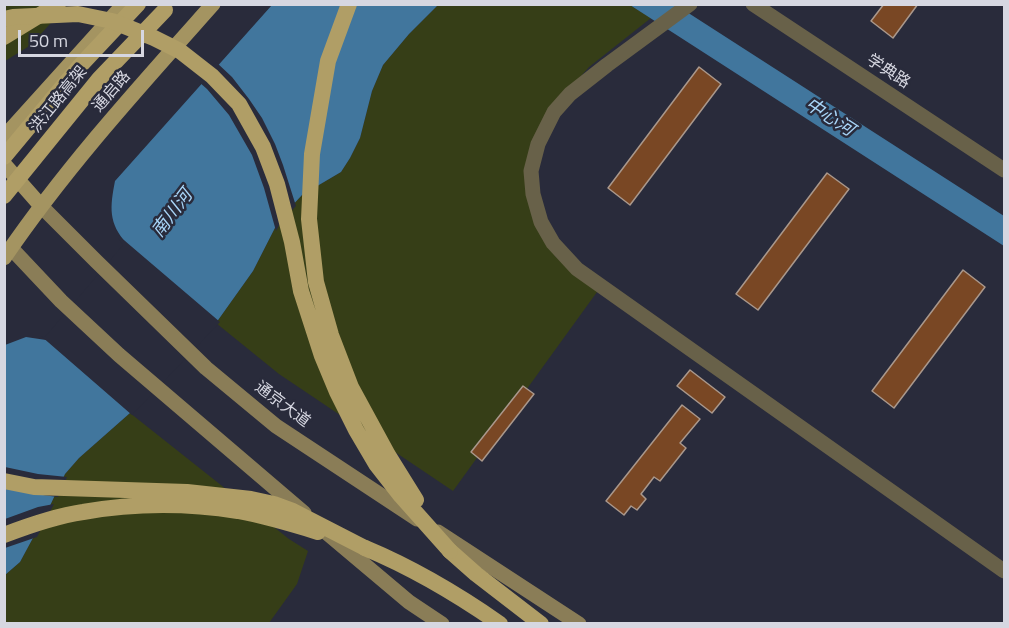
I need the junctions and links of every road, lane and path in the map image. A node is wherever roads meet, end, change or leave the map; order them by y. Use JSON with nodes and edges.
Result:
{"nodes":[{"id":1,"x":58,"y":4,"type":"edge"},
{"id":2,"x":124,"y":4,"type":"edge"},
{"id":3,"x":138,"y":4,"type":"edge"},
{"id":4,"x":170,"y":4,"type":"edge"},
{"id":5,"x":213,"y":4,"type":"edge"},
{"id":6,"x":349,"y":4,"type":"edge"},
{"id":7,"x":690,"y":4,"type":"edge"},
{"id":8,"x":753,"y":4,"type":"edge"},
{"id":9,"x":4,"y":19,"type":"edge"},
{"id":10,"x":4,"y":37,"type":"edge"},
{"id":11,"x":4,"y":138,"type":"edge"},
{"id":12,"x":4,"y":157,"type":"edge"},
{"id":13,"x":4,"y":164,"type":"edge"},
{"id":14,"x":1005,"y":170,"type":"edge"},
{"id":15,"x":4,"y":196,"type":"edge"},
{"id":16,"x":41,"y":206,"type":"junction"},
{"id":17,"x":7,"y":249,"type":"edge"},
{"id":18,"x":4,"y":481,"type":"edge"},
{"id":19,"x":4,"y":535,"type":"edge"},
{"id":20,"x":365,"y":548,"type":"junction"},
{"id":21,"x":450,"y":551,"type":"junction"},
{"id":22,"x":1005,"y":571,"type":"edge"},
{"id":23,"x":442,"y":624,"type":"edge"},
{"id":24,"x":500,"y":624,"type":"edge"},
{"id":25,"x":542,"y":624,"type":"edge"},
{"id":26,"x":579,"y":624,"type":"edge"}],
"edges":[{"from":1,"to":10,"type":"highway","bridge":true},
{"from":2,"to":11,"type":"main road"},
{"from":3,"to":12,"type":"highway","name":"洪江路高架"},
{"from":4,"to":15,"type":"highway","name":"洪江路高架","bridge":true},
{"from":5,"to":16,"type":"main road","name":"通启路"},
{"from":6,"to":21,"type":"highway","bridge":true},
{"from":7,"to":22,"type":"street"},
{"from":8,"to":14,"type":"street","name":"学典路"},
{"from":9,"to":21,"type":"highway","bridge":true},
{"from":13,"to":16,"type":"main road","name":"通京大道"},
{"from":16,"to":17,"type":"main road","name":"通启路"},
{"from":16,"to":26,"type":"main road","name":"通京大道"},
{"from":17,"to":23,"type":"main road"},
{"from":18,"to":20,"type":"highway","bridge":true},
{"from":19,"to":20,"type":"highway","bridge":true},
{"from":20,"to":24,"type":"highway"},
{"from":21,"to":25,"type":"highway"}]}
